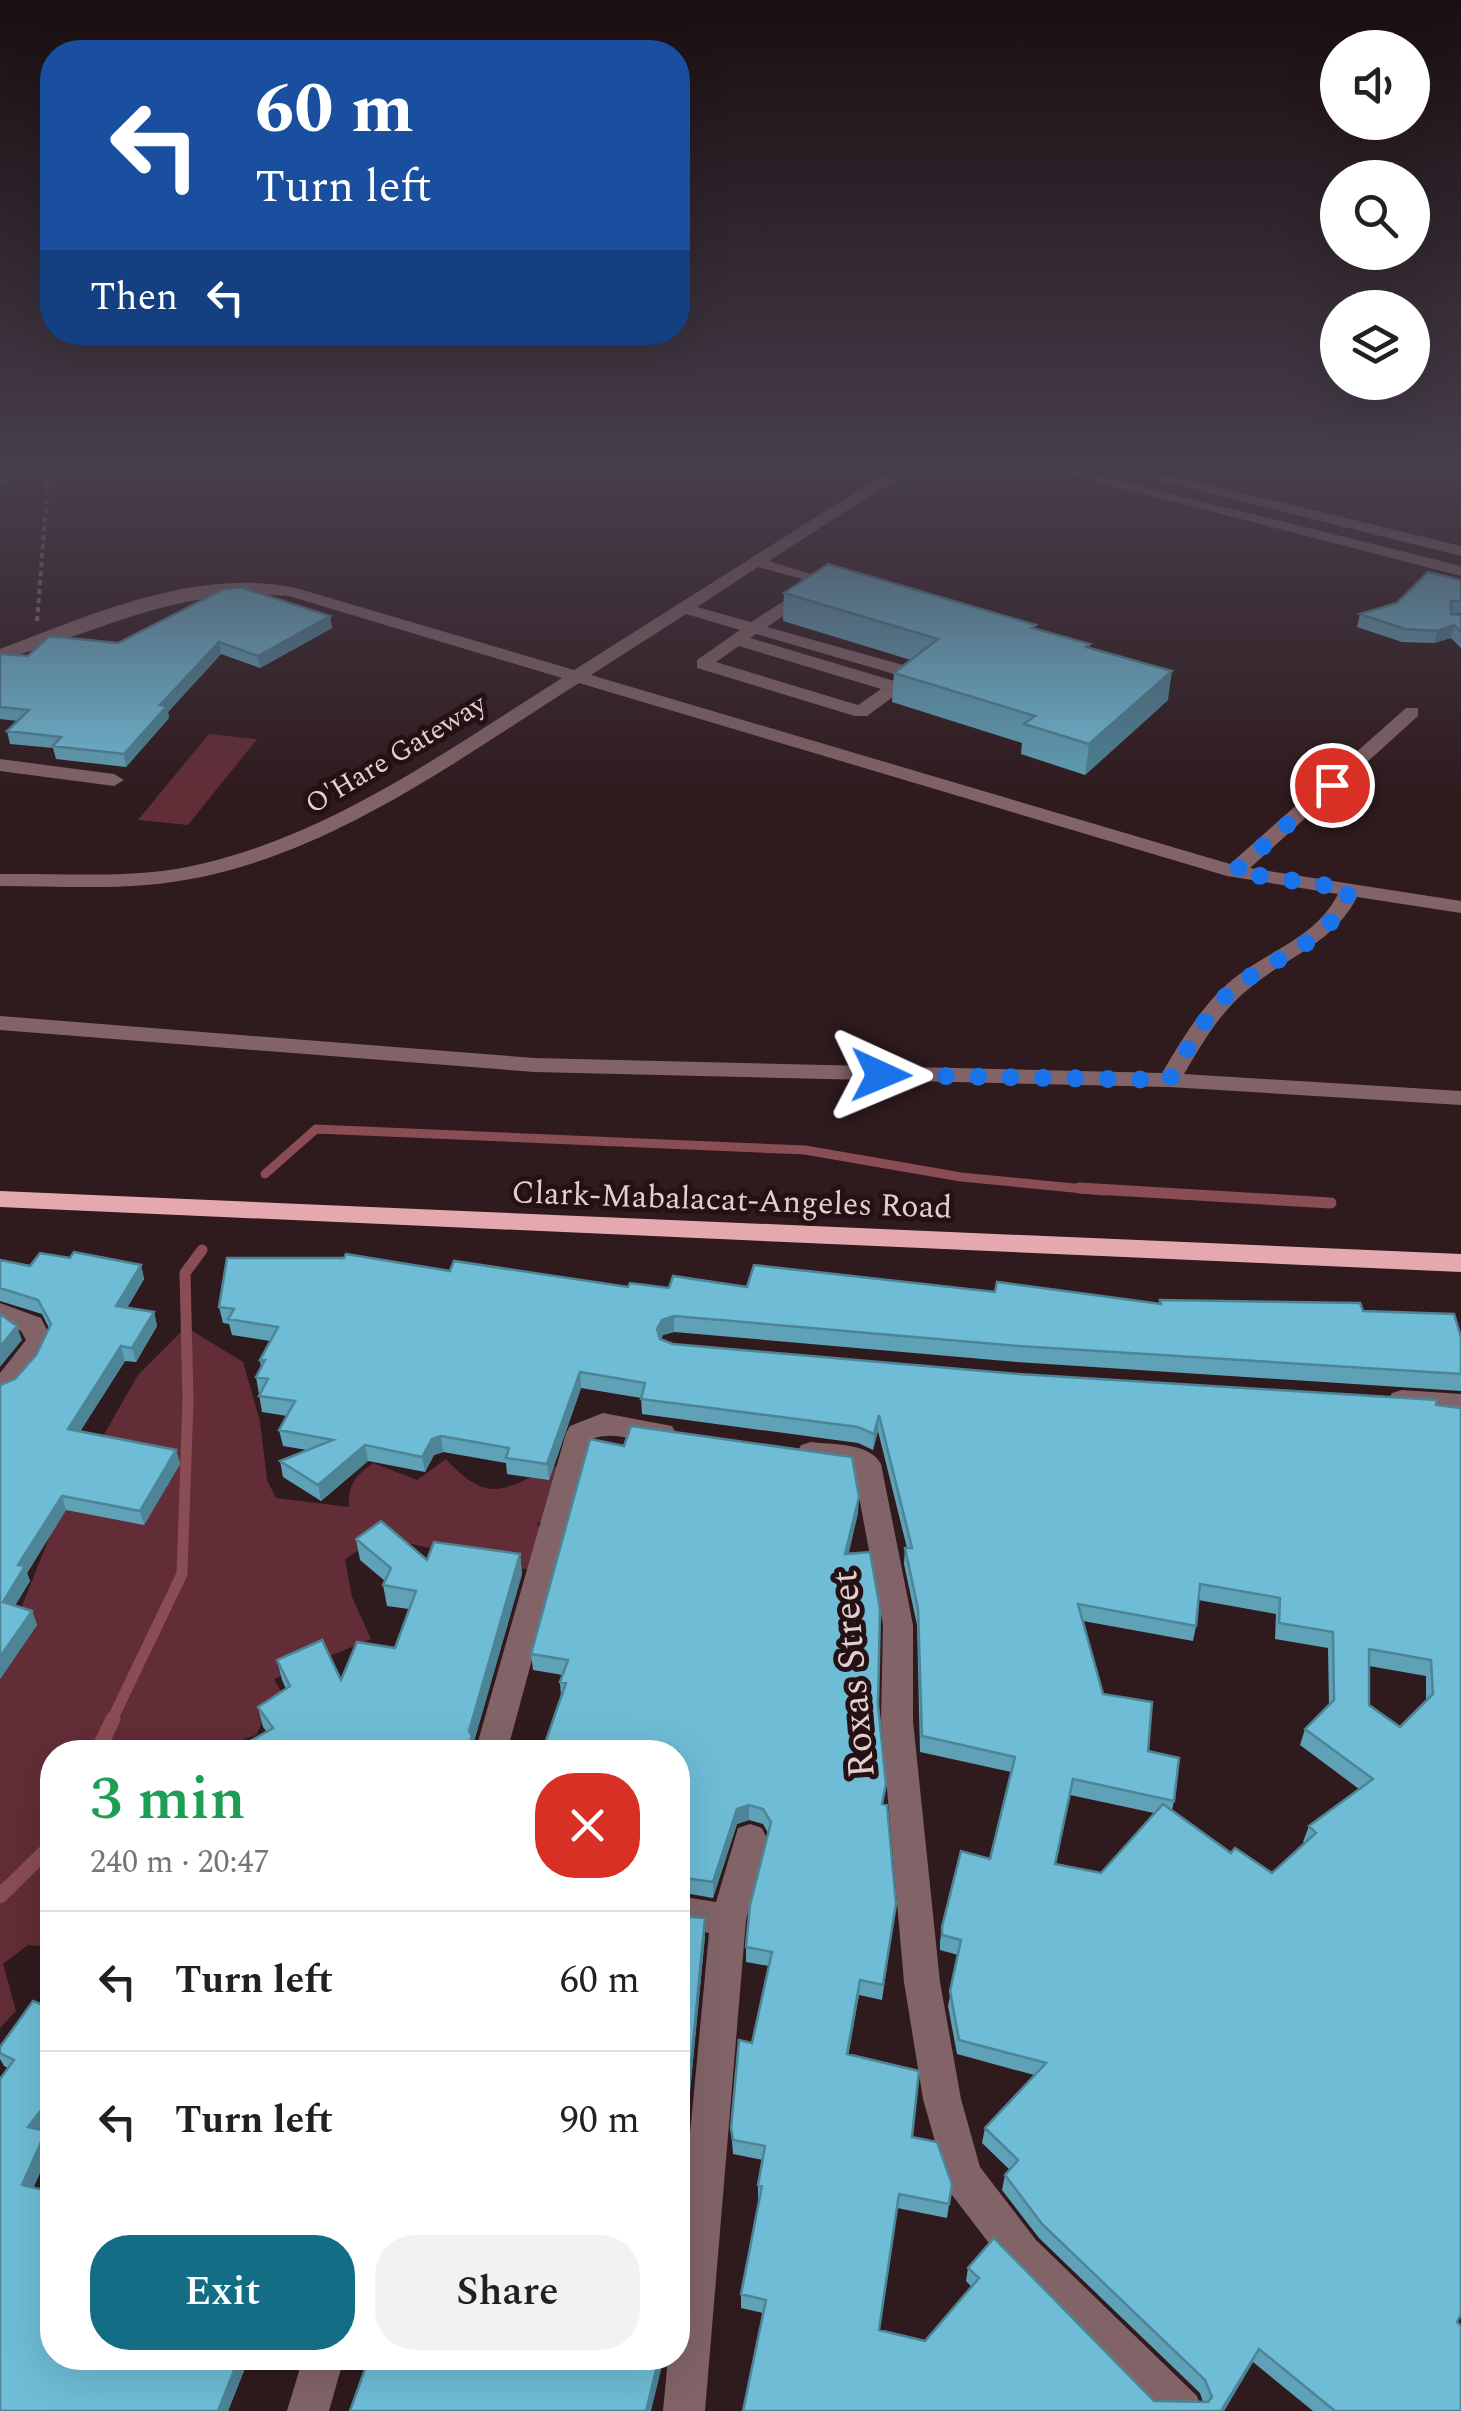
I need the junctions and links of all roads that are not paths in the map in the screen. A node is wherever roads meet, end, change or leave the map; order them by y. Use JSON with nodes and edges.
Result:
{"nodes":[{"id":1,"x":723,"y":581,"type":"edge"},
{"id":2,"x":814,"y":581,"type":"edge"},
{"id":3,"x":822,"y":583,"type":"junction"},
{"id":4,"x":859,"y":594,"type":"edge"},
{"id":5,"x":680,"y":607,"type":"junction"},
{"id":6,"x":745,"y":634,"type":"junction"},
{"id":7,"x":0,"y":654,"type":"edge"},
{"id":8,"x":784,"y":654,"type":"junction"},
{"id":9,"x":838,"y":670,"type":"junction"},
{"id":10,"x":904,"y":672,"type":"edge"},
{"id":11,"x":571,"y":676,"type":"junction"},
{"id":12,"x":748,"y":678,"type":"junction"},
{"id":13,"x":805,"y":694,"type":"junction"},
{"id":14,"x":1412,"y":712,"type":"dead end"},
{"id":15,"x":0,"y":765,"type":"edge"},
{"id":16,"x":114,"y":780,"type":"dead end"},
{"id":17,"x":1234,"y":872,"type":"junction"},
{"id":18,"x":0,"y":880,"type":"edge"},
{"id":19,"x":1350,"y":889,"type":"junction"},
{"id":20,"x":1461,"y":907,"type":"edge"},
{"id":21,"x":0,"y":1023,"type":"edge"},
{"id":22,"x":1169,"y":1080,"type":"junction"},
{"id":23,"x":1461,"y":1098,"type":"edge"},
{"id":24,"x":0,"y":1199,"type":"edge"},
{"id":25,"x":1461,"y":1263,"type":"edge"},
{"id":26,"x":0,"y":1312,"type":"edge"},
{"id":27,"x":0,"y":1390,"type":"edge"},
{"id":28,"x":1384,"y":1399,"type":"edge"},
{"id":29,"x":1461,"y":1404,"type":"edge"},
{"id":30,"x":700,"y":1438,"type":"edge"},
{"id":31,"x":784,"y":1449,"type":"edge"},
{"id":32,"x":494,"y":1740,"type":"edge"},
{"id":33,"x":750,"y":1839,"type":"dead end"},
{"id":34,"x":690,"y":1914,"type":"edge"},
{"id":35,"x":728,"y":1920,"type":"junction"},
{"id":36,"x":690,"y":2344,"type":"edge"},
{"id":37,"x":320,"y":2370,"type":"edge"},
{"id":38,"x":688,"y":2370,"type":"edge"},
{"id":39,"x":308,"y":2411,"type":"edge"},
{"id":40,"x":684,"y":2411,"type":"edge"},
{"id":41,"x":1182,"y":2411,"type":"edge"}],
"edges":[{"from":1,"to":5,"type":"street","name":"O'Hare Gateway"},
{"from":2,"to":3,"type":"street"},
{"from":3,"to":4,"type":"street"},
{"from":3,"to":6,"type":"street"},
{"from":5,"to":6,"type":"street"},
{"from":5,"to":11,"type":"street","name":"O'Hare Gateway"},
{"from":6,"to":8,"type":"street"},
{"from":6,"to":10,"type":"street"},
{"from":6,"to":12,"type":"street"},
{"from":7,"to":11,"type":"street"},
{"from":8,"to":9,"type":"street"},
{"from":8,"to":12,"type":"street"},
{"from":9,"to":13,"type":"street"},
{"from":9,"to":13,"type":"street"},
{"from":11,"to":17,"type":"street"},
{"from":11,"to":18,"type":"street","name":"O'Hare Gateway"},
{"from":12,"to":13,"type":"street"},
{"from":14,"to":17,"type":"street"},
{"from":15,"to":16,"type":"street"},
{"from":17,"to":19,"type":"street"},
{"from":19,"to":20,"type":"street"},
{"from":19,"to":22,"type":"street"},
{"from":21,"to":22,"type":"street"},
{"from":22,"to":23,"type":"street"},
{"from":24,"to":25,"type":"main road","name":"Clark-Mabalacat-Angeles Road"},
{"from":26,"to":27,"type":"street"},
{"from":28,"to":29,"type":"street"},
{"from":30,"to":32,"type":"street"},
{"from":31,"to":41,"type":"street","name":"Roxas Street"},
{"from":33,"to":35,"type":"street"},
{"from":34,"to":35,"type":"street"},
{"from":35,"to":36,"type":"street"},
{"from":37,"to":39,"type":"street"},
{"from":38,"to":40,"type":"street"}]}
